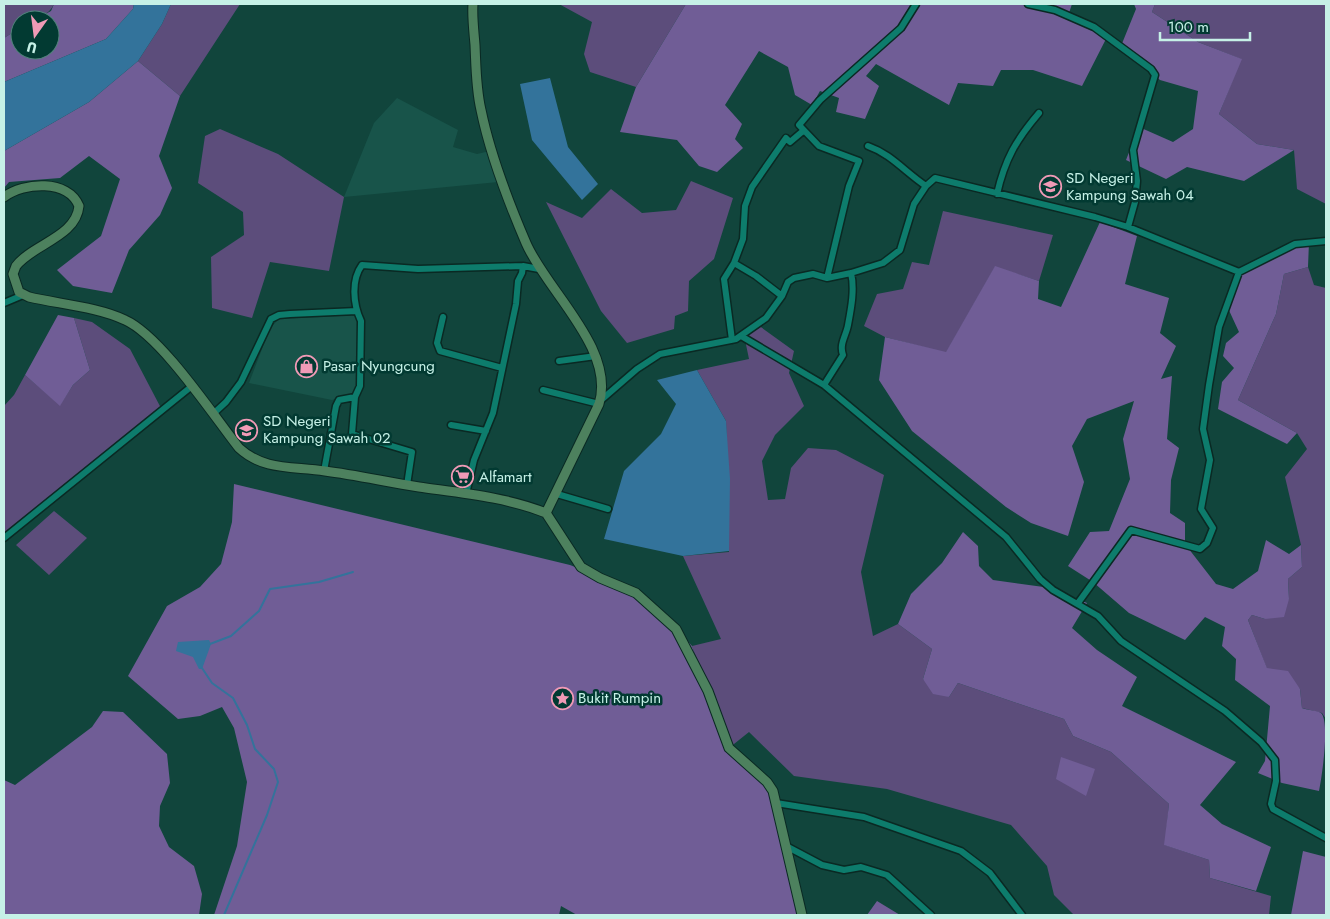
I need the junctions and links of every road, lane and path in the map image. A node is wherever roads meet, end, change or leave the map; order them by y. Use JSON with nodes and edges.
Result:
{"nodes":[{"id":1,"x":473,"y":4,"type":"edge"},
{"id":2,"x":916,"y":4,"type":"edge"},
{"id":3,"x":1028,"y":4,"type":"edge"},
{"id":4,"x":1039,"y":113,"type":"dead end"},
{"id":5,"x":803,"y":131,"type":"junction"},
{"id":6,"x":868,"y":146,"type":"dead end"},
{"id":7,"x":926,"y":186,"type":"junction"},
{"id":8,"x":997,"y":194,"type":"junction"},
{"id":9,"x":4,"y":197,"type":"edge"},
{"id":10,"x":1128,"y":227,"type":"junction"},
{"id":11,"x":1326,"y":241,"type":"edge"},
{"id":12,"x":734,"y":263,"type":"junction"},
{"id":13,"x":523,"y":266,"type":"junction"},
{"id":14,"x":539,"y":269,"type":"junction"},
{"id":15,"x":1239,"y":272,"type":"junction"},
{"id":16,"x":851,"y":274,"type":"junction"},
{"id":17,"x":827,"y":278,"type":"junction"},
{"id":18,"x":23,"y":295,"type":"junction"},
{"id":19,"x":782,"y":296,"type":"junction"},
{"id":20,"x":4,"y":303,"type":"edge"},
{"id":21,"x":356,"y":311,"type":"junction"},
{"id":22,"x":443,"y":317,"type":"dead end"},
{"id":23,"x":741,"y":336,"type":"junction"},
{"id":24,"x":732,"y":340,"type":"junction"},
{"id":25,"x":596,"y":356,"type":"junction"},
{"id":26,"x":559,"y":361,"type":"dead end"},
{"id":27,"x":502,"y":368,"type":"junction"},
{"id":28,"x":824,"y":385,"type":"junction"},
{"id":29,"x":192,"y":386,"type":"junction"},
{"id":30,"x":543,"y":390,"type":"dead end"},
{"id":31,"x":355,"y":397,"type":"junction"},
{"id":32,"x":599,"y":402,"type":"junction"},
{"id":33,"x":213,"y":414,"type":"junction"},
{"id":34,"x":451,"y":425,"type":"dead end"},
{"id":35,"x":486,"y":431,"type":"junction"},
{"id":36,"x":324,"y":471,"type":"junction"},
{"id":37,"x":406,"y":485,"type":"junction"},
{"id":38,"x":466,"y":494,"type":"junction"},
{"id":39,"x":557,"y":494,"type":"junction"},
{"id":40,"x":608,"y":509,"type":"dead end"},
{"id":41,"x":546,"y":513,"type":"junction"},
{"id":42,"x":4,"y":538,"type":"edge"},
{"id":43,"x":1078,"y":603,"type":"junction"},
{"id":44,"x":776,"y":803,"type":"junction"},
{"id":45,"x":1326,"y":838,"type":"edge"},
{"id":46,"x":786,"y":846,"type":"junction"},
{"id":47,"x":802,"y":915,"type":"edge"},
{"id":48,"x":930,"y":915,"type":"edge"},
{"id":49,"x":1022,"y":915,"type":"edge"}],
"edges":[{"from":1,"to":14,"type":"main road"},
{"from":2,"to":5,"type":"street"},
{"from":3,"to":10,"type":"street"},
{"from":4,"to":8,"type":"street"},
{"from":5,"to":12,"type":"street"},
{"from":5,"to":17,"type":"street"},
{"from":6,"to":7,"type":"street"},
{"from":7,"to":8,"type":"street"},
{"from":7,"to":16,"type":"street"},
{"from":8,"to":10,"type":"street"},
{"from":9,"to":18,"type":"main road"},
{"from":10,"to":15,"type":"street"},
{"from":11,"to":15,"type":"street"},
{"from":12,"to":19,"type":"street"},
{"from":12,"to":24,"type":"street"},
{"from":13,"to":14,"type":"street"},
{"from":13,"to":21,"type":"street"},
{"from":13,"to":27,"type":"street"},
{"from":14,"to":25,"type":"main road"},
{"from":15,"to":43,"type":"street"},
{"from":16,"to":17,"type":"street"},
{"from":16,"to":28,"type":"street"},
{"from":17,"to":19,"type":"street"},
{"from":18,"to":20,"type":"street"},
{"from":18,"to":29,"type":"main road"},
{"from":19,"to":23,"type":"street"},
{"from":21,"to":31,"type":"street"},
{"from":21,"to":33,"type":"street"},
{"from":22,"to":27,"type":"street"},
{"from":23,"to":24,"type":"street"},
{"from":23,"to":28,"type":"street"},
{"from":24,"to":32,"type":"street"},
{"from":25,"to":26,"type":"street"},
{"from":25,"to":32,"type":"main road"},
{"from":27,"to":35,"type":"street"},
{"from":28,"to":43,"type":"street"},
{"from":29,"to":33,"type":"main road"},
{"from":29,"to":42,"type":"street"},
{"from":30,"to":32,"type":"street"},
{"from":31,"to":36,"type":"street"},
{"from":31,"to":37,"type":"street"},
{"from":32,"to":39,"type":"main road"},
{"from":33,"to":36,"type":"main road"},
{"from":34,"to":35,"type":"street"},
{"from":35,"to":38,"type":"street"},
{"from":36,"to":37,"type":"main road"},
{"from":37,"to":38,"type":"main road"},
{"from":38,"to":41,"type":"main road"},
{"from":39,"to":40,"type":"street"},
{"from":39,"to":41,"type":"main road"},
{"from":41,"to":44,"type":"main road"},
{"from":43,"to":45,"type":"street"},
{"from":44,"to":46,"type":"main road"},
{"from":44,"to":49,"type":"street"},
{"from":46,"to":47,"type":"main road"},
{"from":46,"to":48,"type":"street"}]}
